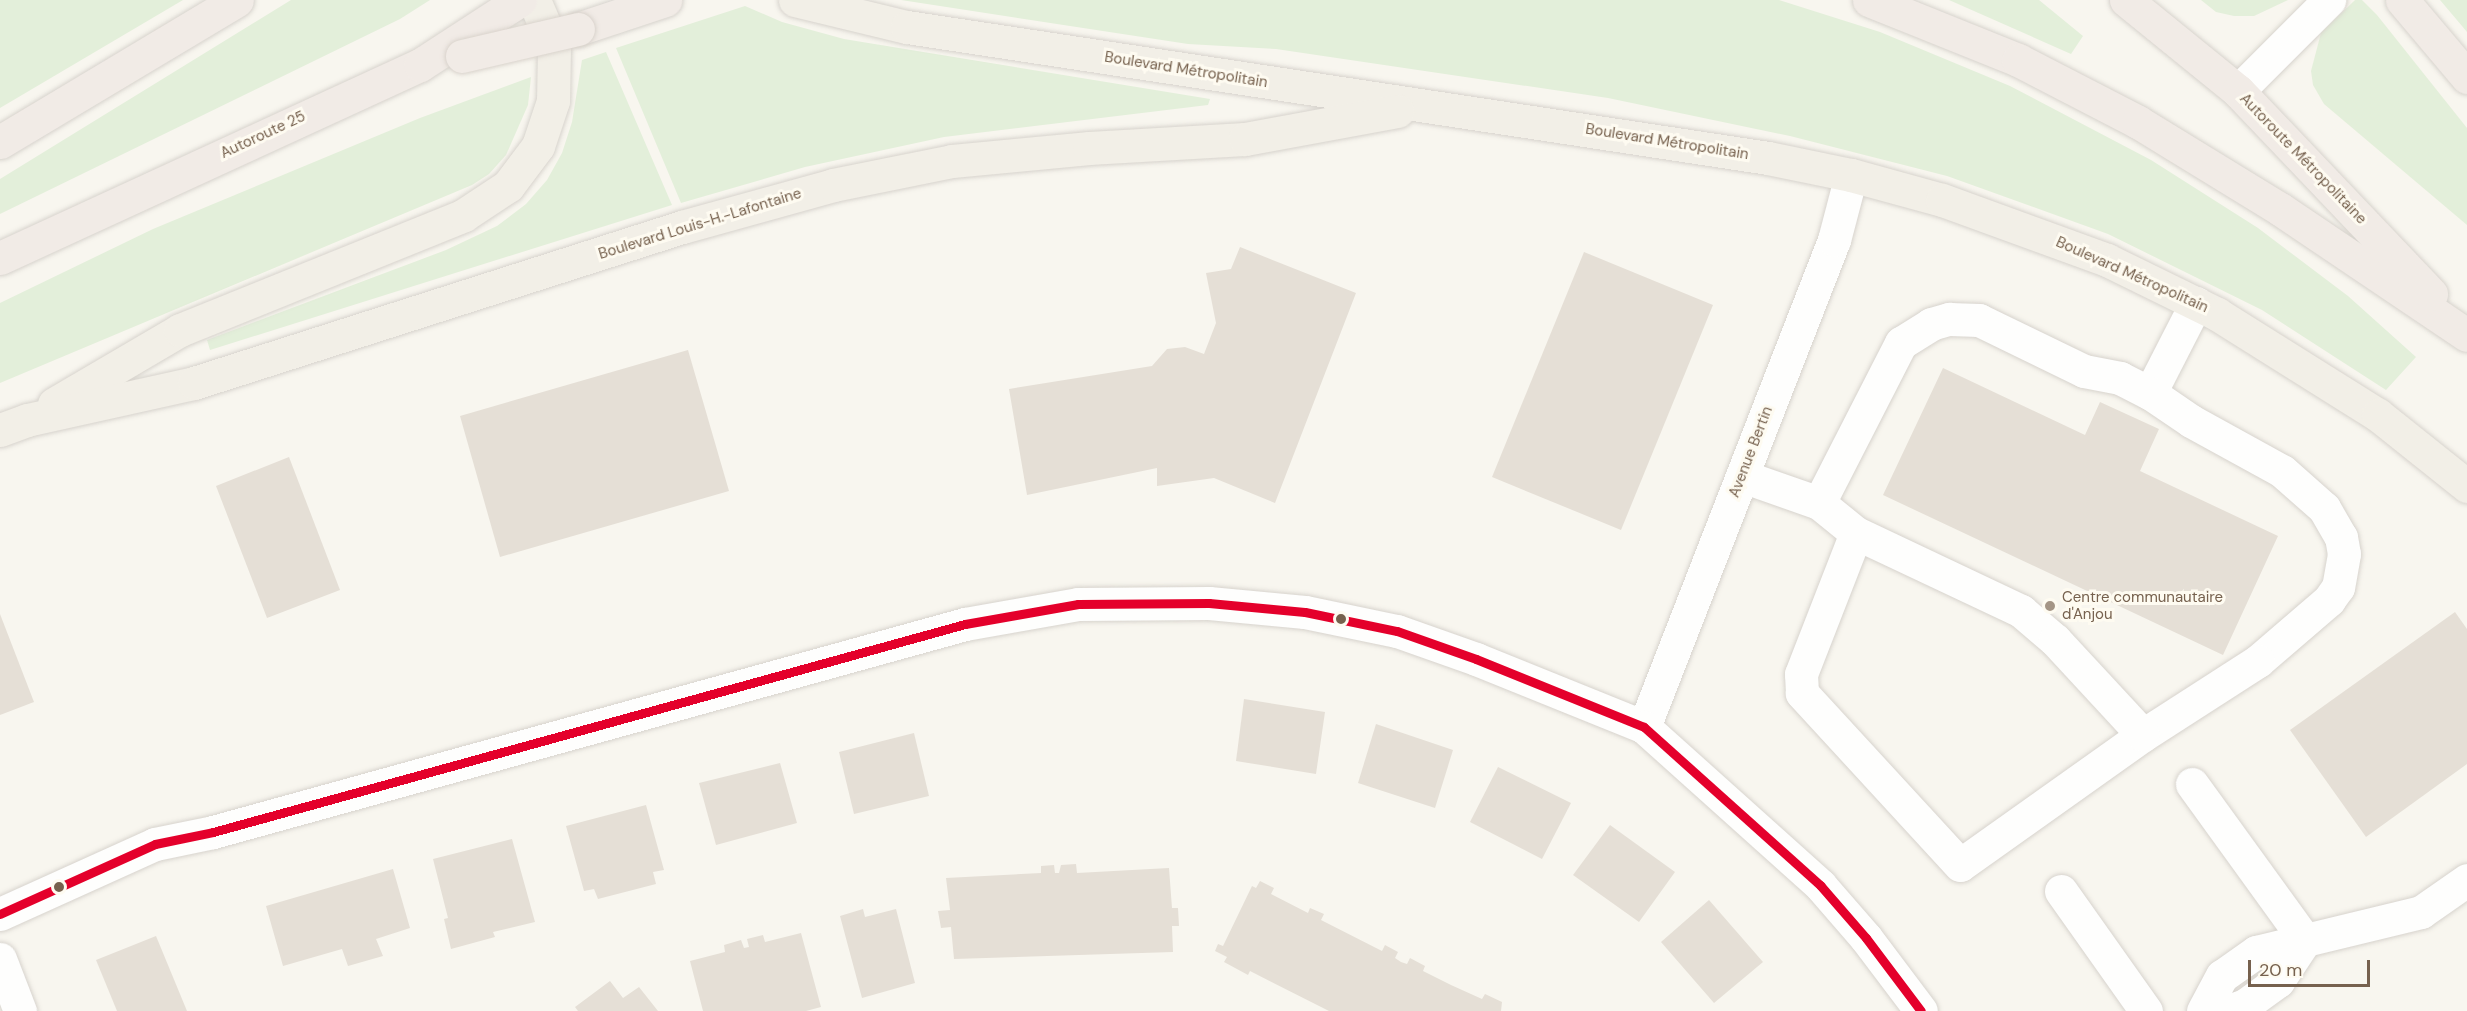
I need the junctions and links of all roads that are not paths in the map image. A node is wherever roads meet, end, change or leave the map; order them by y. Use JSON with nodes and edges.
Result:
{"nodes":[{"id":1,"x":237,"y":0,"type":"edge"},
{"id":2,"x":520,"y":0,"type":"edge"},
{"id":3,"x":534,"y":0,"type":"edge"},
{"id":4,"x":665,"y":0,"type":"edge"},
{"id":5,"x":795,"y":0,"type":"edge"},
{"id":6,"x":1869,"y":0,"type":"edge"},
{"id":7,"x":2126,"y":0,"type":"edge"},
{"id":8,"x":2144,"y":0,"type":"edge"},
{"id":9,"x":2330,"y":0,"type":"edge"},
{"id":10,"x":2402,"y":0,"type":"edge"},
{"id":11,"x":457,"y":49,"type":"junction"},
{"id":12,"x":2467,"y":77,"type":"edge"},
{"id":13,"x":2238,"y":91,"type":"junction"},
{"id":14,"x":1419,"y":107,"type":"junction"},
{"id":15,"x":0,"y":142,"type":"edge"},
{"id":16,"x":1851,"y":175,"type":"junction"},
{"id":17,"x":0,"y":258,"type":"edge"},
{"id":18,"x":2196,"y":303,"type":"junction"},
{"id":19,"x":2467,"y":333,"type":"edge"},
{"id":20,"x":2150,"y":393,"type":"junction"},
{"id":21,"x":13,"y":425,"type":"edge"},
{"id":22,"x":1742,"y":476,"type":"junction"},
{"id":23,"x":2467,"y":486,"type":"edge"},
{"id":24,"x":1819,"y":503,"type":"junction"},
{"id":25,"x":1856,"y":533,"type":"junction"},
{"id":26,"x":1644,"y":727,"type":"junction"},
{"id":27,"x":2143,"y":735,"type":"junction"},
{"id":28,"x":2192,"y":784,"type":"dead end"},
{"id":29,"x":2467,"y":880,"type":"edge"},
{"id":30,"x":2061,"y":891,"type":"dead end"},
{"id":31,"x":0,"y":914,"type":"edge"},
{"id":32,"x":2305,"y":940,"type":"junction"},
{"id":33,"x":0,"y":959,"type":"edge"},
{"id":34,"x":21,"y":1011,"type":"edge"},
{"id":35,"x":1921,"y":1011,"type":"edge"},
{"id":36,"x":2146,"y":1011,"type":"edge"},
{"id":37,"x":2203,"y":1011,"type":"edge"},
{"id":38,"x":2228,"y":1011,"type":"edge"}],
"edges":[{"from":1,"to":15,"type":"highway"},
{"from":2,"to":11,"type":"highway"},
{"from":3,"to":21,"type":"main road"},
{"from":4,"to":11,"type":"highway","name":"Autoroute 25","bridge":true},
{"from":5,"to":14,"type":"main road","name":"Boulevard Métropolitain"},
{"from":6,"to":19,"type":"highway"},
{"from":7,"to":13,"type":"highway","name":"Autoroute Métropolitaine"},
{"from":8,"to":13,"type":"highway"},
{"from":9,"to":13,"type":"street"},
{"from":10,"to":12,"type":"highway"},
{"from":11,"to":17,"type":"highway","name":"Autoroute 25"},
{"from":13,"to":19,"type":"highway","name":"Autoroute Métropolitaine"},
{"from":14,"to":16,"type":"main road","name":"Boulevard Métropolitain"},
{"from":14,"to":21,"type":"main road","name":"Boulevard Louis-H.-Lafontaine"},
{"from":16,"to":18,"type":"main road","name":"Boulevard Métropolitain"},
{"from":16,"to":22,"type":"street","name":"Avenue Bertin"},
{"from":18,"to":20,"type":"street"},
{"from":18,"to":23,"type":"main road","name":"Boulevard Métropolitain"},
{"from":20,"to":24,"type":"street"},
{"from":20,"to":27,"type":"street"},
{"from":22,"to":24,"type":"street"},
{"from":22,"to":26,"type":"street","name":"Avenue Bertin"},
{"from":24,"to":25,"type":"street"},
{"from":25,"to":27,"type":"street"},
{"from":25,"to":27,"type":"street"},
{"from":26,"to":31,"type":"street"},
{"from":26,"to":35,"type":"street"},
{"from":28,"to":32,"type":"street"},
{"from":29,"to":32,"type":"street"},
{"from":30,"to":36,"type":"street"},
{"from":32,"to":37,"type":"street"},
{"from":32,"to":38,"type":"street"},
{"from":33,"to":34,"type":"street"}]}
